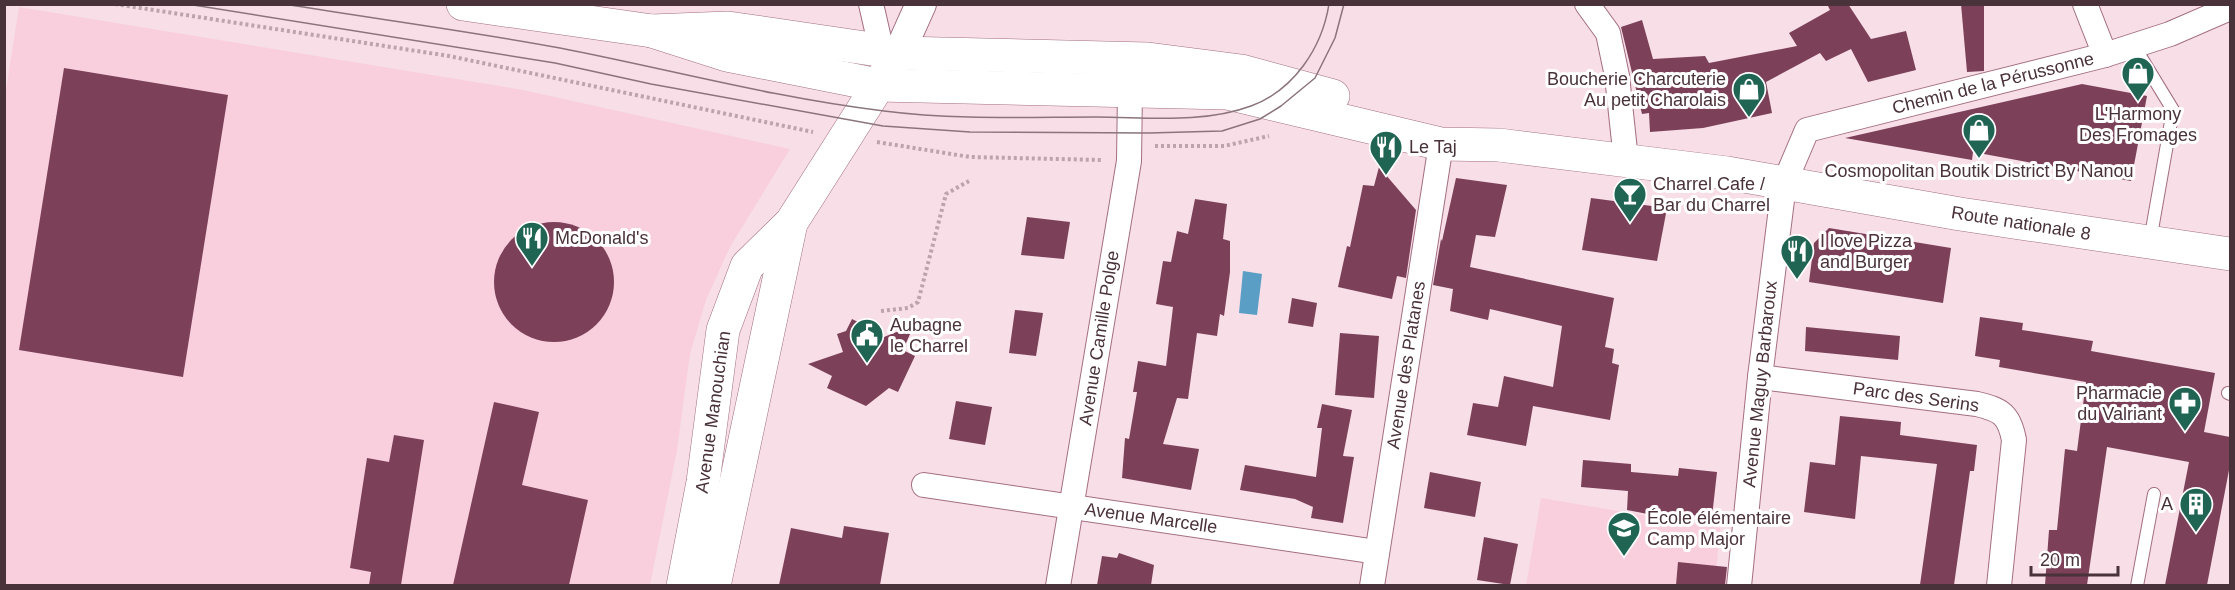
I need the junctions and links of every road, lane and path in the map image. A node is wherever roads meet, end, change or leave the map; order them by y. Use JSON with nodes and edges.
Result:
{"nodes":[{"id":1,"x":115,"y":4,"type":"edge"},
{"id":2,"x":463,"y":4,"type":"edge"},
{"id":3,"x":871,"y":4,"type":"edge"},
{"id":4,"x":921,"y":4,"type":"edge"},
{"id":5,"x":1587,"y":4,"type":"edge"},
{"id":6,"x":2085,"y":4,"type":"edge"},
{"id":7,"x":2230,"y":8,"type":"edge"},
{"id":8,"x":652,"y":31,"type":"junction"},
{"id":9,"x":2134,"y":46,"type":"junction"},
{"id":10,"x":890,"y":52,"type":"junction"},
{"id":11,"x":2105,"y":55,"type":"junction"},
{"id":12,"x":879,"y":85,"type":"junction"},
{"id":13,"x":1130,"y":90,"type":"junction"},
{"id":14,"x":1279,"y":134,"type":"dead end"},
{"id":15,"x":831,"y":135,"type":"junction"},
{"id":16,"x":1441,"y":144,"type":"junction"},
{"id":17,"x":1499,"y":145,"type":"junction"},
{"id":18,"x":1626,"y":160,"type":"junction"},
{"id":19,"x":1129,"y":161,"type":"junction"},
{"id":20,"x":969,"y":181,"type":"dead end"},
{"id":21,"x":1798,"y":186,"type":"junction"},
{"id":22,"x":791,"y":223,"type":"junction"},
{"id":23,"x":2150,"y":242,"type":"junction"},
{"id":24,"x":2230,"y":254,"type":"edge"},
{"id":25,"x":881,"y":312,"type":"dead end"},
{"id":26,"x":1760,"y":377,"type":"junction"},
{"id":27,"x":924,"y":485,"type":"dead end"},
{"id":28,"x":2154,"y":494,"type":"dead end"},
{"id":29,"x":1071,"y":507,"type":"junction"},
{"id":30,"x":1377,"y":552,"type":"junction"},
{"id":31,"x":683,"y":585,"type":"edge"},
{"id":32,"x":714,"y":585,"type":"edge"},
{"id":33,"x":1058,"y":585,"type":"edge"},
{"id":34,"x":1372,"y":585,"type":"edge"},
{"id":35,"x":1739,"y":585,"type":"edge"},
{"id":36,"x":1999,"y":585,"type":"edge"},
{"id":37,"x":2137,"y":585,"type":"edge"}],
"edges":[{"from":1,"to":15,"type":"path"},
{"from":2,"to":8,"type":"main road"},
{"from":3,"to":10,"type":"street"},
{"from":4,"to":10,"type":"street"},
{"from":5,"to":18,"type":"street"},
{"from":6,"to":11,"type":"street"},
{"from":7,"to":9,"type":"street","name":"Chemin de la Pérussonne"},
{"from":8,"to":10,"type":"main road"},
{"from":8,"to":12,"type":"main road"},
{"from":9,"to":11,"type":"street","name":"Chemin de la Pérussonne"},
{"from":9,"to":23,"type":"lane"},
{"from":10,"to":12,"type":"main road","name":"Avenue Manouchian"},
{"from":10,"to":17,"type":"main road"},
{"from":11,"to":21,"type":"street","name":"Chemin de la Pérussonne"},
{"from":12,"to":13,"type":"main road"},
{"from":12,"to":15,"type":"main road","name":"Avenue Manouchian"},
{"from":13,"to":16,"type":"main road"},
{"from":13,"to":19,"type":"street","name":"Avenue Camille Polge"},
{"from":14,"to":19,"type":"path"},
{"from":15,"to":19,"type":"path"},
{"from":15,"to":22,"type":"main road","name":"Avenue Manouchian"},
{"from":16,"to":17,"type":"main road"},
{"from":16,"to":30,"type":"street","name":"Avenue des Platanes"},
{"from":17,"to":18,"type":"main road","name":"Route nationale 8"},
{"from":18,"to":21,"type":"main road","name":"Route nationale 8"},
{"from":19,"to":29,"type":"street","name":"Avenue Camille Polge"},
{"from":20,"to":25,"type":"path"},
{"from":21,"to":23,"type":"main road","name":"Route nationale 8"},
{"from":21,"to":26,"type":"street","name":"Avenue Maguy Barbaroux"},
{"from":22,"to":31,"type":"main road","name":"Avenue Manouchian"},
{"from":22,"to":32,"type":"main road","name":"Avenue Manouchian"},
{"from":23,"to":24,"type":"main road","name":"Route nationale 8"},
{"from":26,"to":35,"type":"street","name":"Avenue Maguy Barbaroux"},
{"from":26,"to":36,"type":"street","name":"Parc des Serins"},
{"from":27,"to":29,"type":"street","name":"Avenue Marcelle"},
{"from":28,"to":37,"type":"lane"},
{"from":29,"to":30,"type":"street","name":"Avenue Marcelle"},
{"from":29,"to":33,"type":"street","name":"Avenue Camille Polge"},
{"from":30,"to":34,"type":"street","name":"Avenue des Platanes"}]}
